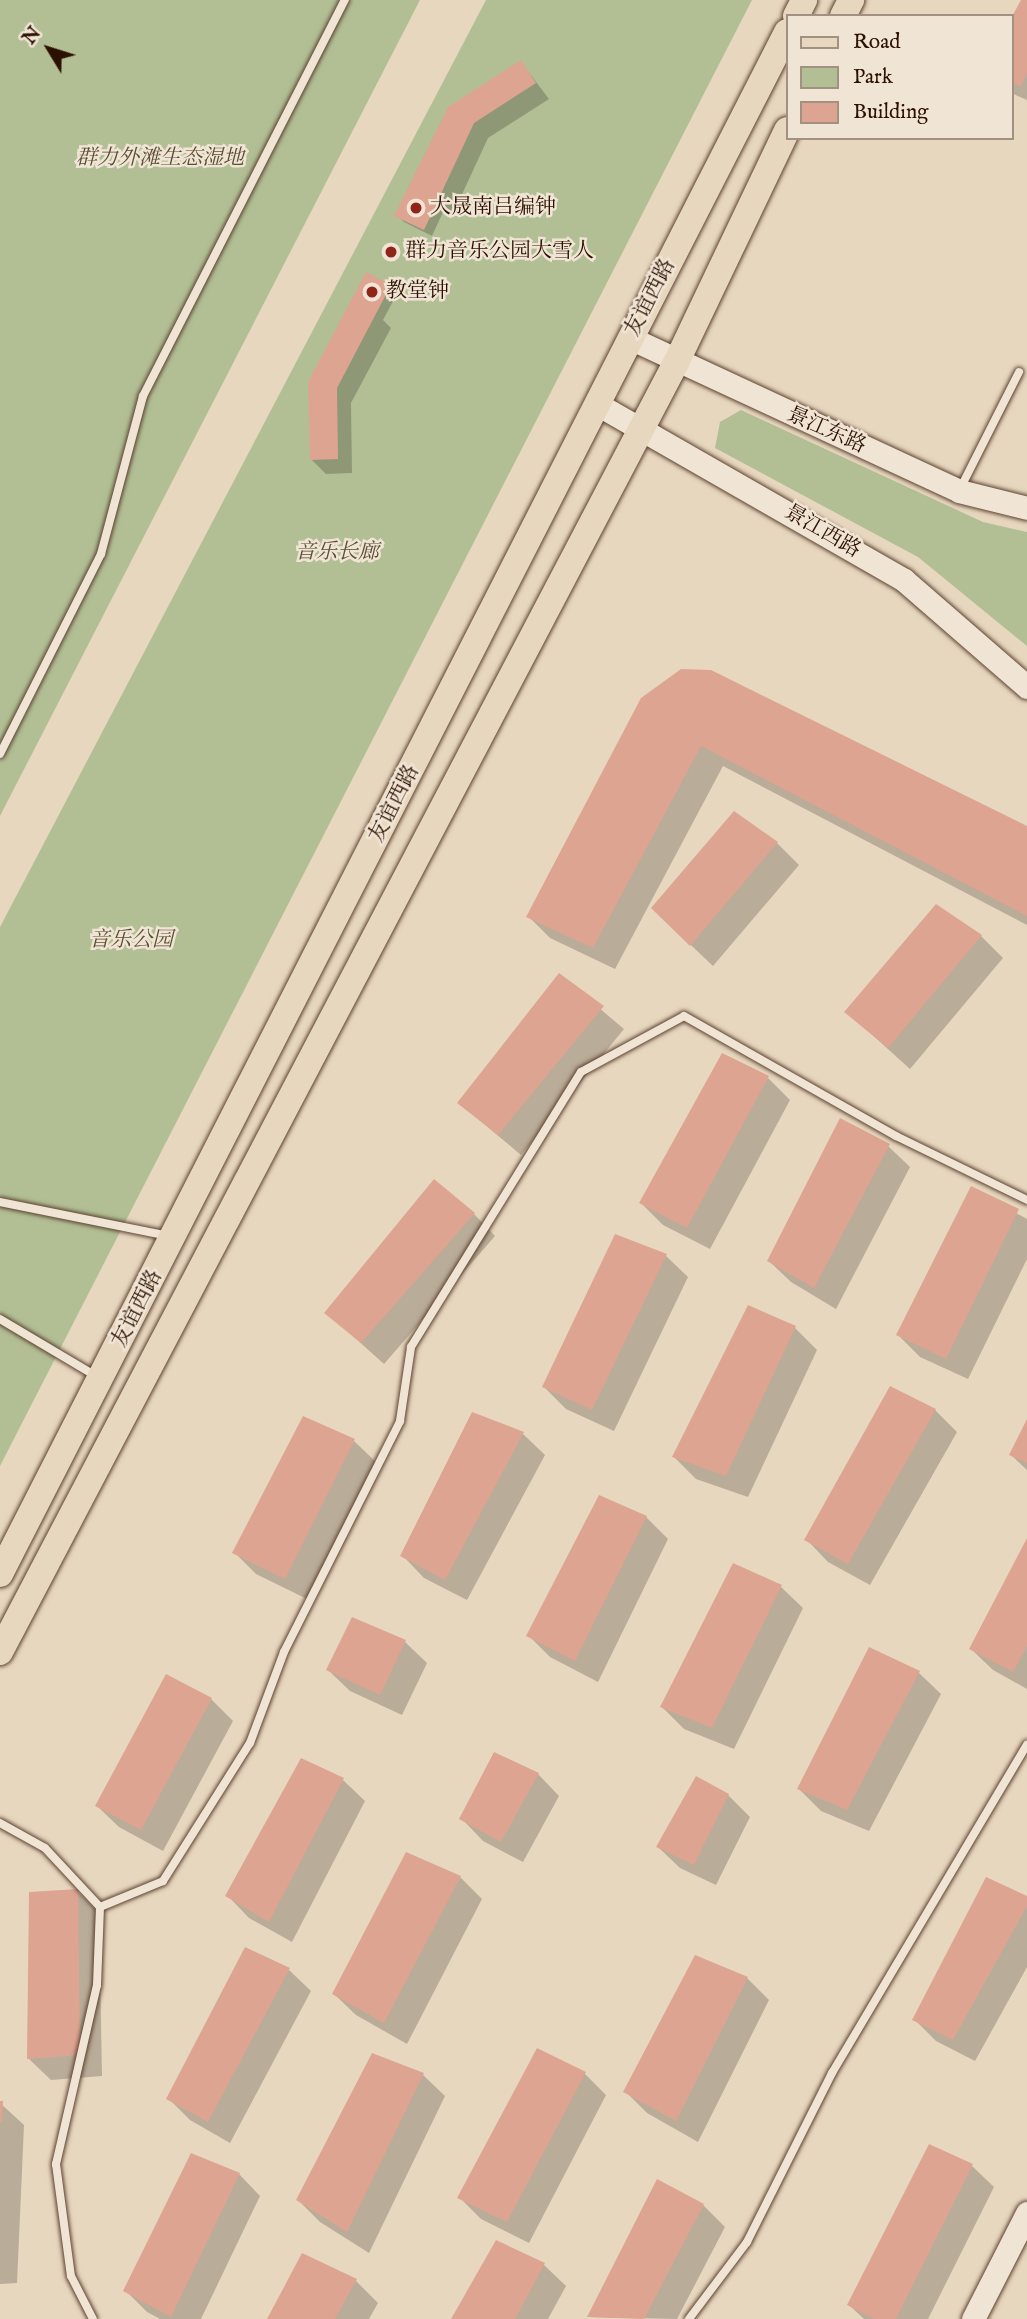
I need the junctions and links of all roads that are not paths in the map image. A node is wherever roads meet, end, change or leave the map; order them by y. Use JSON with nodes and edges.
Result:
{"nodes":[{"id":1,"x":345,"y":0,"type":"edge"},
{"id":2,"x":786,"y":34,"type":"edge"},
{"id":3,"x":786,"y":132,"type":"edge"},
{"id":4,"x":630,"y":338,"type":"junction"},
{"id":5,"x":676,"y":363,"type":"junction"},
{"id":6,"x":1020,"y":372,"type":"dead end"},
{"id":7,"x":597,"y":404,"type":"junction"},
{"id":8,"x":640,"y":426,"type":"junction"},
{"id":9,"x":959,"y":491,"type":"junction"},
{"id":10,"x":1027,"y":509,"type":"edge"},
{"id":11,"x":1027,"y":687,"type":"edge"},
{"id":12,"x":0,"y":754,"type":"edge"},
{"id":13,"x":1027,"y":1200,"type":"edge"},
{"id":14,"x":0,"y":1202,"type":"edge"},
{"id":15,"x":175,"y":1237,"type":"junction"},
{"id":16,"x":0,"y":1319,"type":"edge"},
{"id":17,"x":102,"y":1380,"type":"junction"},
{"id":18,"x":0,"y":1574,"type":"edge"},
{"id":19,"x":0,"y":1652,"type":"edge"},
{"id":20,"x":1027,"y":1744,"type":"edge"},
{"id":21,"x":0,"y":1823,"type":"edge"},
{"id":22,"x":100,"y":1907,"type":"junction"},
{"id":23,"x":1027,"y":2213,"type":"edge"},
{"id":24,"x":93,"y":2319,"type":"edge"},
{"id":25,"x":688,"y":2319,"type":"edge"},
{"id":26,"x":973,"y":2319,"type":"edge"}],
"edges":[{"from":1,"to":12,"type":"lane"},
{"from":2,"to":4,"type":"main road","name":"友谊西路"},
{"from":3,"to":5,"type":"main road","name":"友谊西路"},
{"from":4,"to":5,"type":"main road","name":"景江东路"},
{"from":4,"to":7,"type":"main road","name":"友谊西路"},
{"from":5,"to":8,"type":"main road","name":"友谊西路"},
{"from":5,"to":9,"type":"main road","name":"景江东路"},
{"from":6,"to":9,"type":"lane"},
{"from":7,"to":8,"type":"main road","name":"景江西路"},
{"from":7,"to":15,"type":"main road","name":"友谊西路"},
{"from":8,"to":11,"type":"main road","name":"景江西路"},
{"from":8,"to":19,"type":"main road","name":"友谊西路"},
{"from":9,"to":10,"type":"main road","name":"景江东路"},
{"from":13,"to":22,"type":"lane"},
{"from":14,"to":15,"type":"lane"},
{"from":15,"to":17,"type":"main road","name":"友谊西路"},
{"from":16,"to":17,"type":"lane"},
{"from":17,"to":18,"type":"main road","name":"友谊西路"},
{"from":20,"to":25,"type":"lane"},
{"from":21,"to":22,"type":"lane"},
{"from":22,"to":24,"type":"lane"},
{"from":23,"to":26,"type":"main road"}]}
